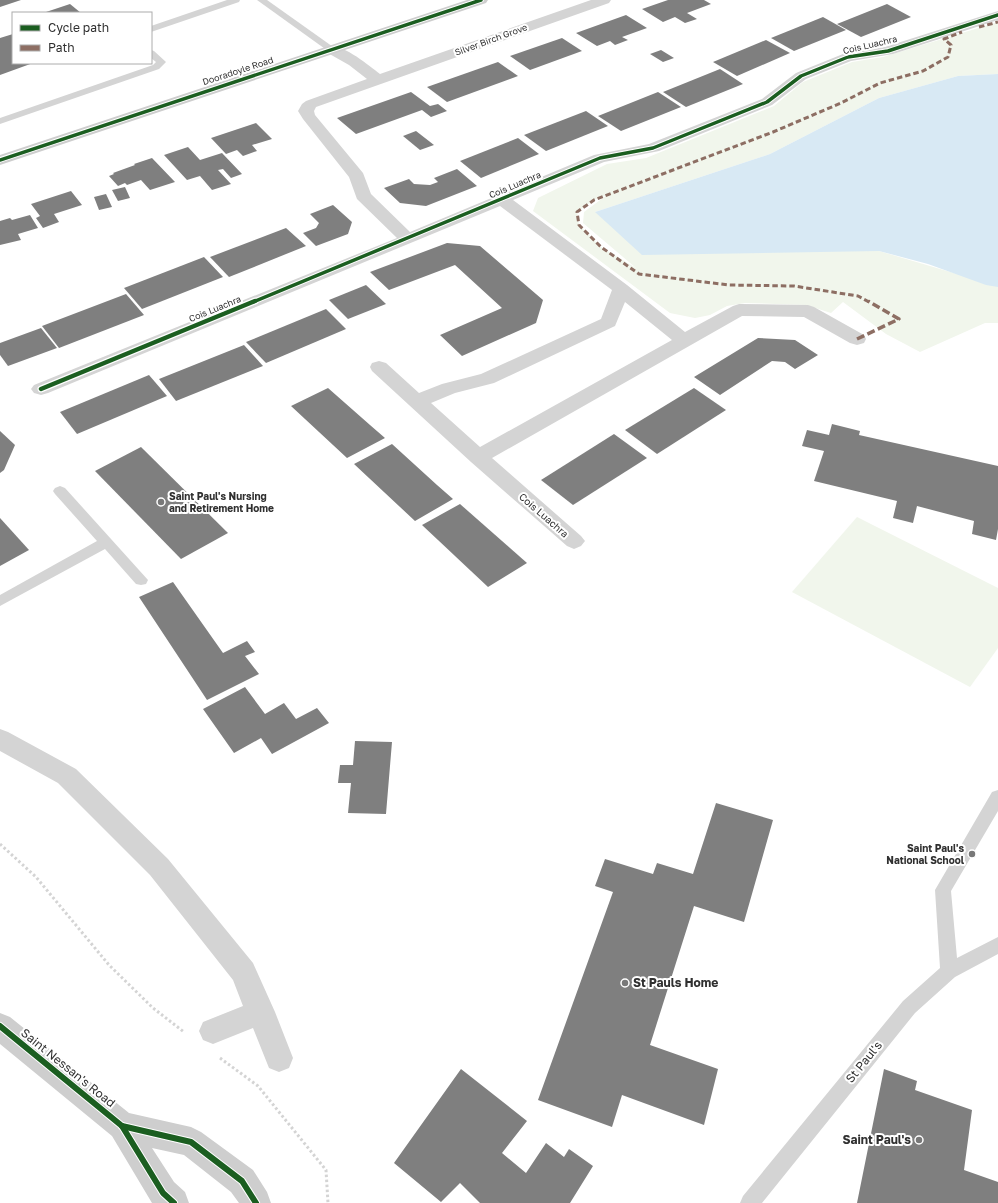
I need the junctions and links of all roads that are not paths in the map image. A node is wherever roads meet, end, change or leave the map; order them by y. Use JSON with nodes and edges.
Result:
{"nodes":[{"id":1,"x":236,"y":0,"type":"edge"},
{"id":2,"x":261,"y":0,"type":"edge"},
{"id":3,"x":481,"y":0,"type":"edge"},
{"id":4,"x":604,"y":0,"type":"edge"},
{"id":5,"x":998,"y":15,"type":"edge"},
{"id":6,"x":152,"y":29,"type":"edge"},
{"id":7,"x":331,"y":49,"type":"junction"},
{"id":8,"x":152,"y":54,"type":"edge"},
{"id":9,"x":378,"y":80,"type":"junction"},
{"id":10,"x":0,"y":122,"type":"edge"},
{"id":11,"x":0,"y":160,"type":"edge"},
{"id":12,"x":501,"y":199,"type":"junction"},
{"id":13,"x":408,"y":239,"type":"junction"},
{"id":14,"x":621,"y":289,"type":"junction"},
{"id":15,"x":857,"y":339,"type":"dead end"},
{"id":16,"x":683,"y":340,"type":"junction"},
{"id":17,"x":379,"y":367,"type":"dead end"},
{"id":18,"x":41,"y":389,"type":"dead end"},
{"id":19,"x":418,"y":401,"type":"junction"},
{"id":20,"x":478,"y":457,"type":"junction"},
{"id":21,"x":60,"y":491,"type":"dead end"},
{"id":22,"x":574,"y":541,"type":"dead end"},
{"id":23,"x":106,"y":542,"type":"junction"},
{"id":24,"x":141,"y":580,"type":"dead end"},
{"id":25,"x":0,"y":601,"type":"edge"},
{"id":26,"x":0,"y":739,"type":"edge"},
{"id":27,"x":998,"y":797,"type":"edge"},
{"id":28,"x":998,"y":945,"type":"edge"},
{"id":29,"x":948,"y":971,"type":"junction"},
{"id":30,"x":261,"y":1012,"type":"junction"},
{"id":31,"x":0,"y":1026,"type":"edge"},
{"id":32,"x":206,"y":1040,"type":"road end"},
{"id":33,"x":279,"y":1058,"type":"dead end"},
{"id":34,"x":122,"y":1126,"type":"junction"},
{"id":35,"x":174,"y":1203,"type":"edge"},
{"id":36,"x":256,"y":1203,"type":"edge"},
{"id":37,"x":750,"y":1203,"type":"edge"}],
"edges":[{"from":1,"to":6,"type":"lane"},
{"from":2,"to":7,"type":"lane"},
{"from":3,"to":7,"type":"main road","name":"Dooradoyle Road"},
{"from":4,"to":9,"type":"street","name":"Silver Birch Grove"},
{"from":5,"to":12,"type":"street","name":"Cois Luachra"},
{"from":7,"to":9,"type":"street"},
{"from":7,"to":11,"type":"main road","name":"Dooradoyle Road"},
{"from":8,"to":10,"type":"lane"},
{"from":9,"to":13,"type":"street","name":"Silver Birch Grove"},
{"from":12,"to":13,"type":"street","name":"Cois Luachra"},
{"from":12,"to":14,"type":"street","name":"Cois Luachra"},
{"from":13,"to":18,"type":"street","name":"Cois Luachra"},
{"from":14,"to":16,"type":"street","name":"Cois Luachra"},
{"from":14,"to":19,"type":"street"},
{"from":15,"to":16,"type":"street"},
{"from":16,"to":20,"type":"street"},
{"from":17,"to":19,"type":"street","name":"Cois Luachra"},
{"from":19,"to":20,"type":"street","name":"Cois Luachra"},
{"from":20,"to":22,"type":"street","name":"Cois Luachra"},
{"from":21,"to":23,"type":"lane"},
{"from":23,"to":24,"type":"lane"},
{"from":23,"to":25,"type":"lane"},
{"from":26,"to":30,"type":"street"},
{"from":27,"to":29,"type":"lane"},
{"from":28,"to":29,"type":"lane","name":"St Paul's"},
{"from":29,"to":37,"type":"lane","name":"St Paul's"},
{"from":30,"to":32,"type":"street"},
{"from":30,"to":33,"type":"street"},
{"from":31,"to":34,"type":"main road","name":"Saint Nessan's Road"},
{"from":34,"to":35,"type":"main road","name":"Saint Nessan's Road"},
{"from":34,"to":36,"type":"main road","name":"Saint Nessan's Road"}]}
